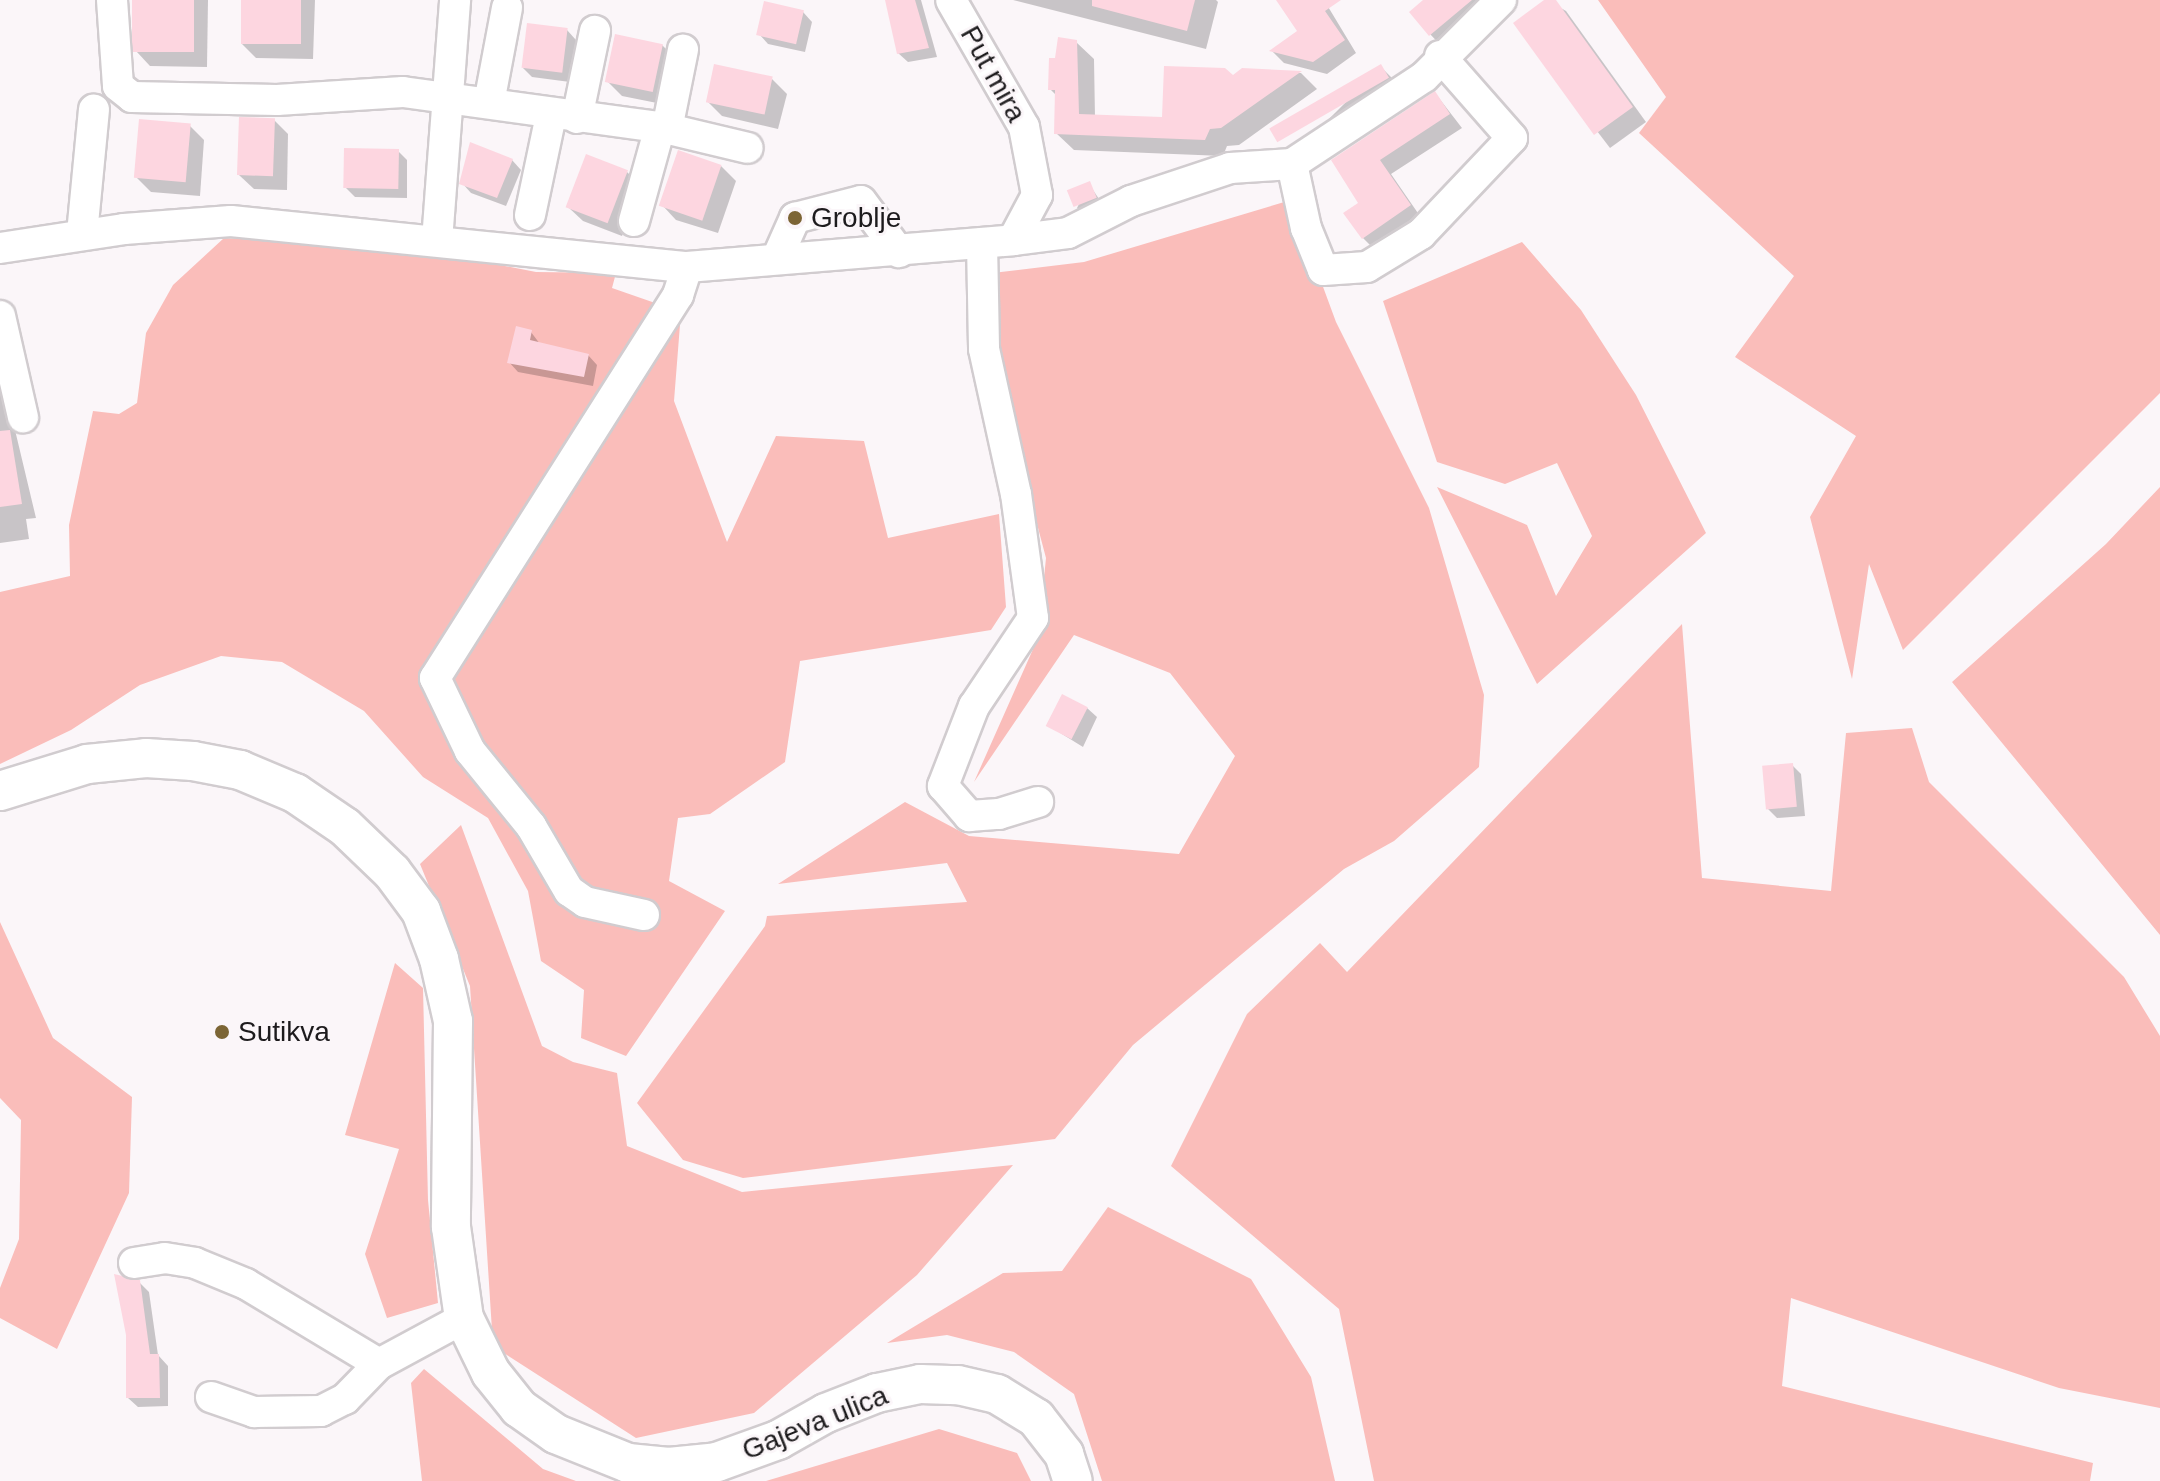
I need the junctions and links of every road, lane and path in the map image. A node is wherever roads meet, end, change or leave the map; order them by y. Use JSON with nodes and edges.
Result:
{"nodes":[{"id":1,"x":112,"y":0,"type":"edge"},
{"id":2,"x":455,"y":0,"type":"edge"},
{"id":3,"x":951,"y":0,"type":"edge"},
{"id":4,"x":1501,"y":0,"type":"edge"},
{"id":5,"x":507,"y":8,"type":"dead end"},
{"id":6,"x":595,"y":31,"type":"dead end"},
{"id":7,"x":683,"y":50,"type":"dead end"},
{"id":8,"x":1440,"y":56,"type":"junction"},
{"id":9,"x":447,"y":98,"type":"junction"},
{"id":10,"x":489,"y":103,"type":"junction"},
{"id":11,"x":94,"y":110,"type":"dead end"},
{"id":12,"x":564,"y":117,"type":"junction"},
{"id":13,"x":663,"y":128,"type":"junction"},
{"id":14,"x":748,"y":148,"type":"dead end"},
{"id":15,"x":1292,"y":164,"type":"junction"},
{"id":16,"x":530,"y":215,"type":"dead end"},
{"id":17,"x":634,"y":221,"type":"dead end"},
{"id":18,"x":82,"y":234,"type":"junction"},
{"id":19,"x":1013,"y":240,"type":"junction"},
{"id":20,"x":437,"y":241,"type":"junction"},
{"id":21,"x":982,"y":243,"type":"junction"},
{"id":22,"x":0,"y":248,"type":"edge"},
{"id":23,"x":908,"y":251,"type":"junction"},
{"id":24,"x":778,"y":256,"type":"junction"},
{"id":25,"x":687,"y":267,"type":"junction"},
{"id":26,"x":0,"y":316,"type":"edge"},
{"id":27,"x":23,"y":417,"type":"dead end"},
{"id":28,"x":0,"y":791,"type":"edge"},
{"id":29,"x":1038,"y":802,"type":"dead end"},
{"id":30,"x":644,"y":915,"type":"dead end"},
{"id":31,"x":134,"y":1263,"type":"dead end"},
{"id":32,"x":464,"y":1318,"type":"junction"},
{"id":33,"x":379,"y":1364,"type":"junction"},
{"id":34,"x":211,"y":1397,"type":"dead end"},
{"id":35,"x":671,"y":1474,"type":"edge"},
{"id":36,"x":1073,"y":1481,"type":"edge"}],
"edges":[{"from":1,"to":9,"type":"street"},
{"from":2,"to":9,"type":"street"},
{"from":3,"to":19,"type":"street","name":"Put mira"},
{"from":4,"to":8,"type":"street"},
{"from":5,"to":10,"type":"street"},
{"from":6,"to":12,"type":"street"},
{"from":7,"to":13,"type":"street"},
{"from":8,"to":15,"type":"street"},
{"from":8,"to":15,"type":"street"},
{"from":9,"to":10,"type":"street"},
{"from":9,"to":20,"type":"street"},
{"from":10,"to":12,"type":"street"},
{"from":11,"to":18,"type":"street"},
{"from":12,"to":13,"type":"street"},
{"from":12,"to":16,"type":"street"},
{"from":13,"to":14,"type":"street"},
{"from":13,"to":17,"type":"street"},
{"from":15,"to":19,"type":"street"},
{"from":18,"to":20,"type":"street"},
{"from":18,"to":22,"type":"street"},
{"from":19,"to":21,"type":"street"},
{"from":20,"to":25,"type":"street"},
{"from":21,"to":23,"type":"street"},
{"from":21,"to":29,"type":"street"},
{"from":23,"to":24,"type":"street"},
{"from":23,"to":24,"type":"street"},
{"from":24,"to":25,"type":"street"},
{"from":25,"to":30,"type":"street"},
{"from":26,"to":27,"type":"street"},
{"from":28,"to":32,"type":"main road","name":"Gajeva ulica"},
{"from":31,"to":33,"type":"street"},
{"from":32,"to":33,"type":"street"},
{"from":32,"to":35,"type":"main road","name":"Gajeva ulica"},
{"from":33,"to":34,"type":"street"},
{"from":35,"to":36,"type":"main road","name":"Gajeva ulica"}]}
